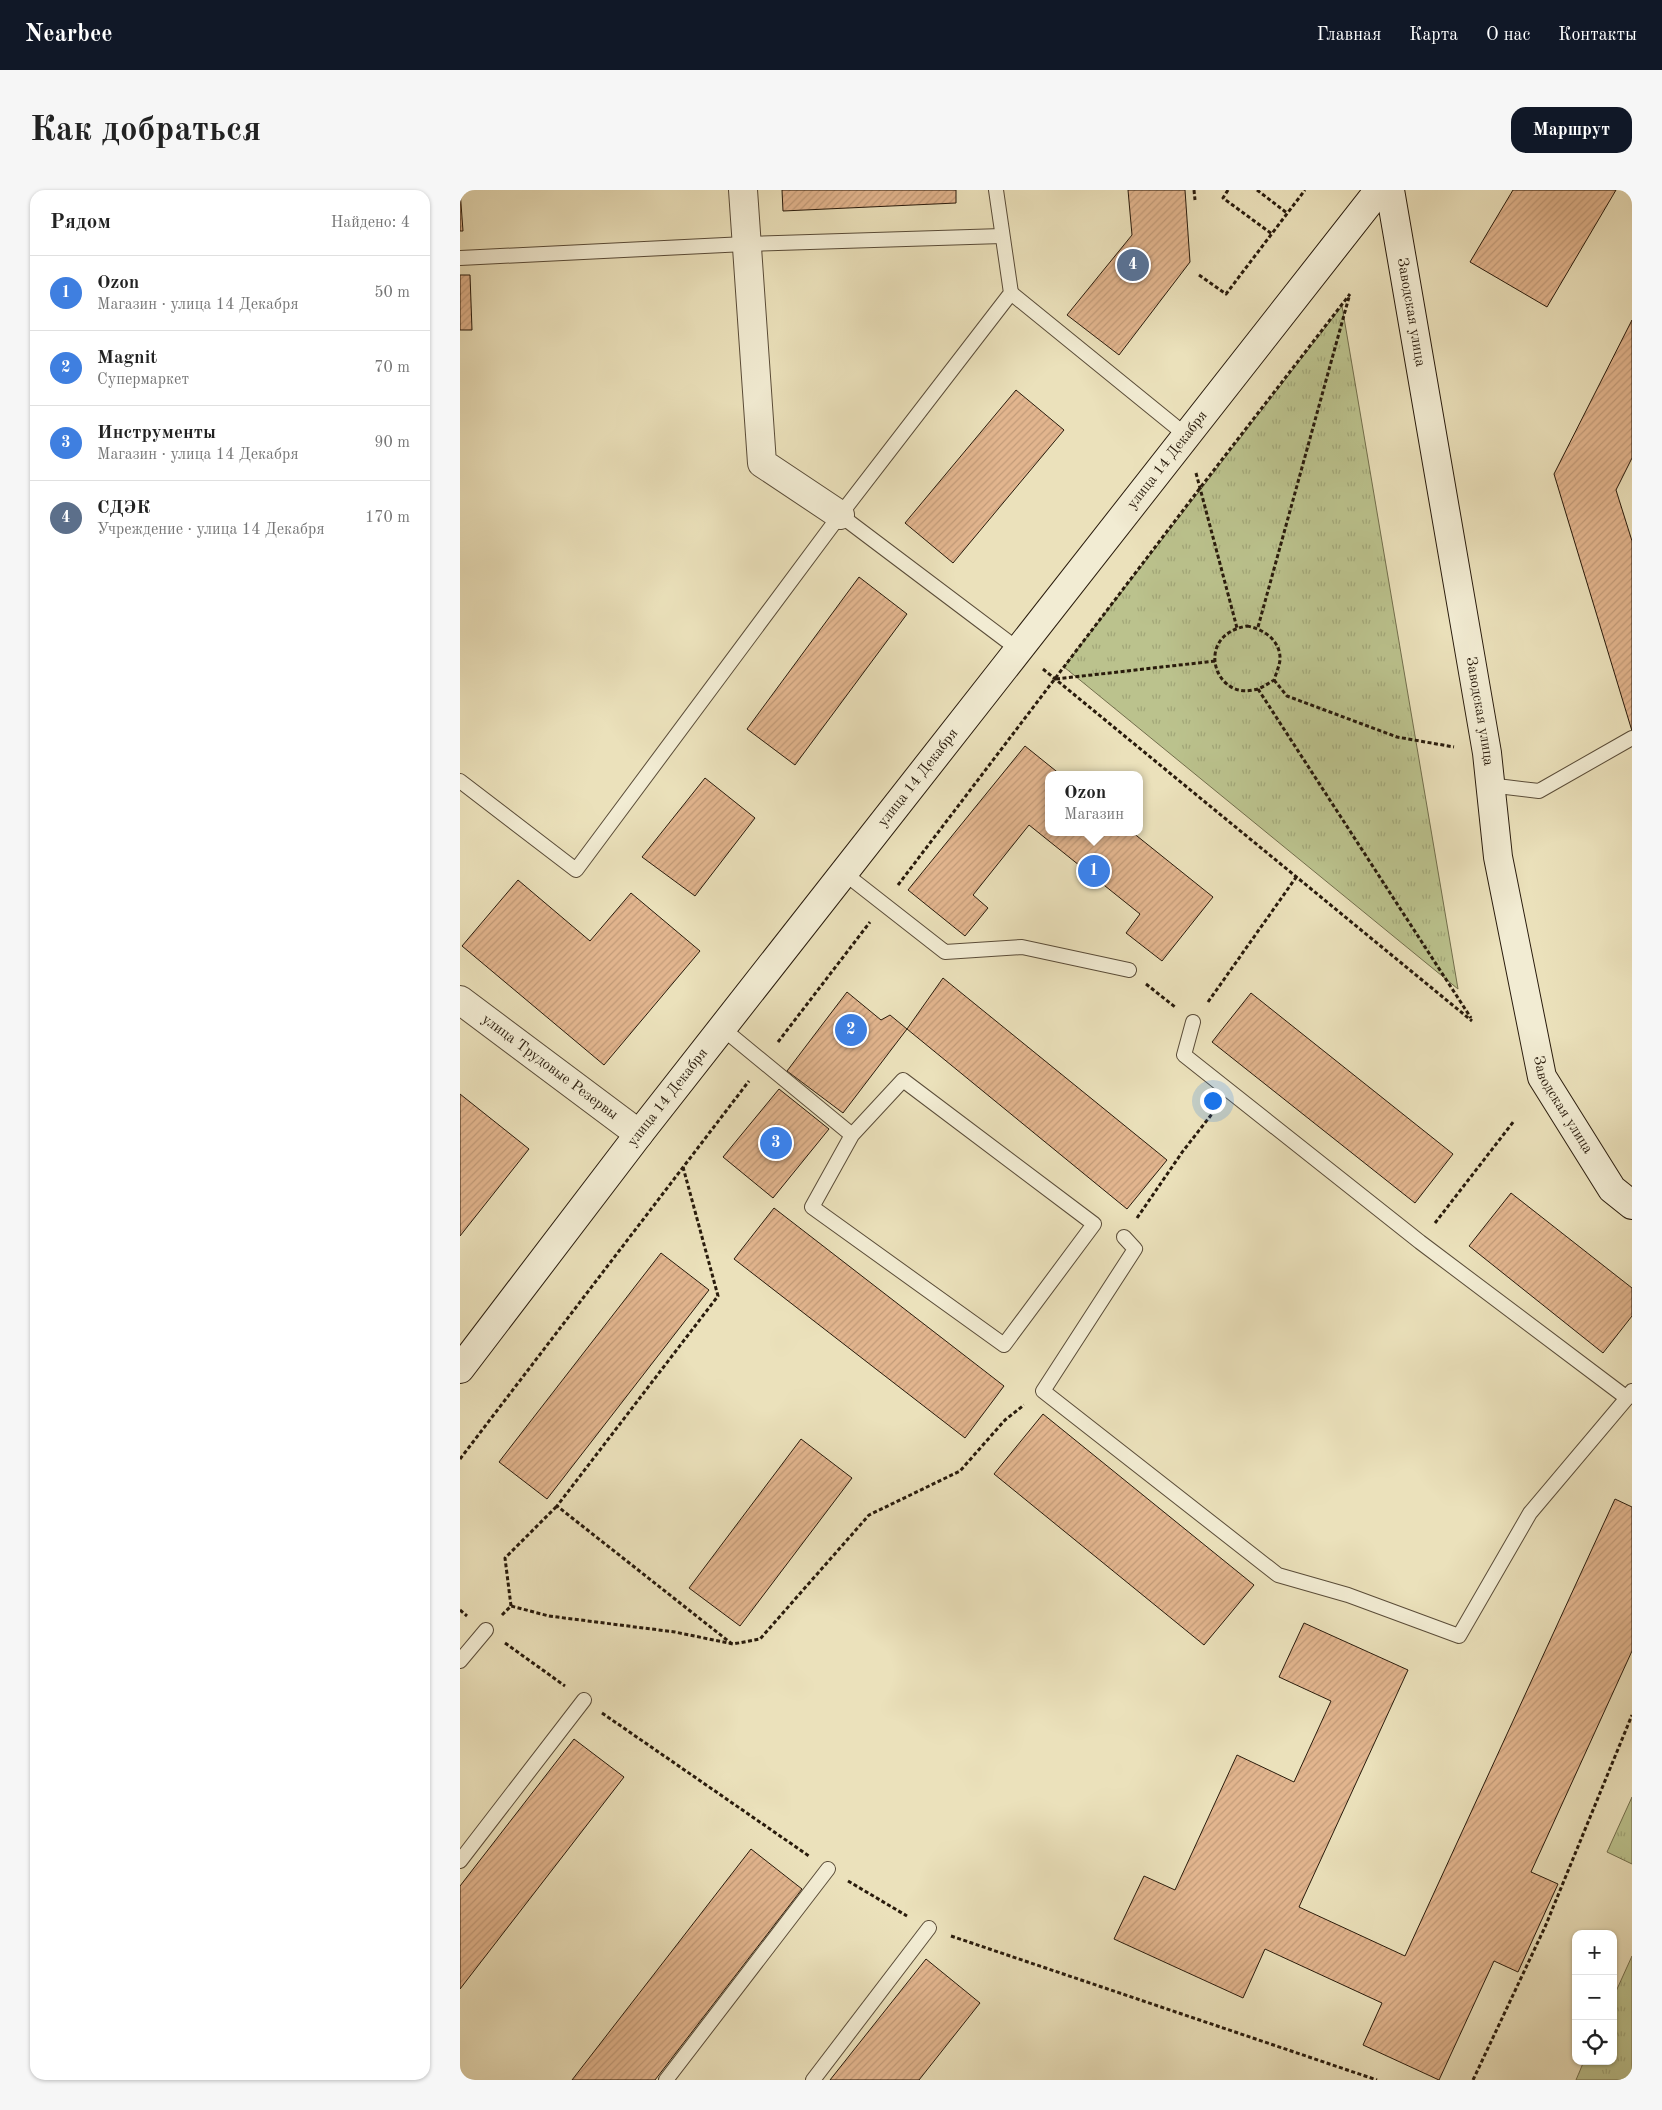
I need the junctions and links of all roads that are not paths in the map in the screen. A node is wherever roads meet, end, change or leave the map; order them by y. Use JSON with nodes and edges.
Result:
{"nodes":[{"id":1,"x":742,"y":190,"type":"edge"},
{"id":2,"x":996,"y":190,"type":"edge"},
{"id":3,"x":1380,"y":190,"type":"edge"},
{"id":4,"x":1390,"y":190,"type":"edge"},
{"id":5,"x":1002,"y":236,"type":"junction"},
{"id":6,"x":745,"y":244,"type":"junction"},
{"id":7,"x":460,"y":258,"type":"edge"},
{"id":8,"x":1011,"y":293,"type":"junction"},
{"id":9,"x":1187,"y":436,"type":"junction"},
{"id":10,"x":840,"y":516,"type":"junction"},
{"id":11,"x":1019,"y":650,"type":"junction"},
{"id":12,"x":1632,"y":738,"type":"edge"},
{"id":13,"x":460,"y":781,"type":"edge"},
{"id":14,"x":1489,"y":786,"type":"junction"},
{"id":15,"x":844,"y":873,"type":"junction"},
{"id":16,"x":1129,"y":970,"type":"road end"},
{"id":17,"x":460,"y":1000,"type":"edge"},
{"id":18,"x":1194,"y":1022,"type":"road end"},
{"id":19,"x":722,"y":1028,"type":"junction"},
{"id":20,"x":640,"y":1134,"type":"junction"},
{"id":21,"x":852,"y":1135,"type":"junction"},
{"id":22,"x":1632,"y":1206,"type":"edge"},
{"id":23,"x":1124,"y":1237,"type":"road end"},
{"id":24,"x":460,"y":1368,"type":"edge"},
{"id":25,"x":1629,"y":1394,"type":"edge"},
{"id":26,"x":486,"y":1630,"type":"road end"},
{"id":27,"x":460,"y":1661,"type":"edge"},
{"id":28,"x":584,"y":1700,"type":"road end"},
{"id":29,"x":460,"y":1861,"type":"edge"},
{"id":30,"x":828,"y":1869,"type":"road end"},
{"id":31,"x":928,"y":1928,"type":"road end"},
{"id":32,"x":666,"y":2080,"type":"edge"},
{"id":33,"x":813,"y":2080,"type":"edge"}],
"edges":[{"from":1,"to":6,"type":"main road"},
{"from":2,"to":5,"type":"lane"},
{"from":3,"to":9,"type":"main road","name":"улица 14 Декабря"},
{"from":4,"to":14,"type":"main road","name":"Заводская улица"},
{"from":5,"to":6,"type":"lane"},
{"from":5,"to":8,"type":"lane"},
{"from":6,"to":7,"type":"lane"},
{"from":6,"to":10,"type":"main road"},
{"from":8,"to":9,"type":"lane"},
{"from":8,"to":10,"type":"lane"},
{"from":9,"to":11,"type":"main road","name":"улица 14 Декабря"},
{"from":10,"to":11,"type":"lane"},
{"from":10,"to":13,"type":"lane"},
{"from":11,"to":15,"type":"main road","name":"улица 14 Декабря"},
{"from":12,"to":14,"type":"lane"},
{"from":14,"to":22,"type":"main road","name":"Заводская улица"},
{"from":15,"to":16,"type":"lane"},
{"from":15,"to":19,"type":"main road","name":"улица 14 Декабря"},
{"from":17,"to":20,"type":"main road","name":"улица Трудовые Резервы"},
{"from":18,"to":25,"type":"lane"},
{"from":19,"to":20,"type":"main road","name":"улица 14 Декабря"},
{"from":19,"to":21,"type":"lane"},
{"from":20,"to":24,"type":"main road","name":"улица 14 Декабря"},
{"from":21,"to":21,"type":"lane"},
{"from":23,"to":25,"type":"lane"},
{"from":26,"to":27,"type":"lane"},
{"from":28,"to":29,"type":"lane"},
{"from":30,"to":32,"type":"lane"},
{"from":31,"to":33,"type":"lane"}]}
